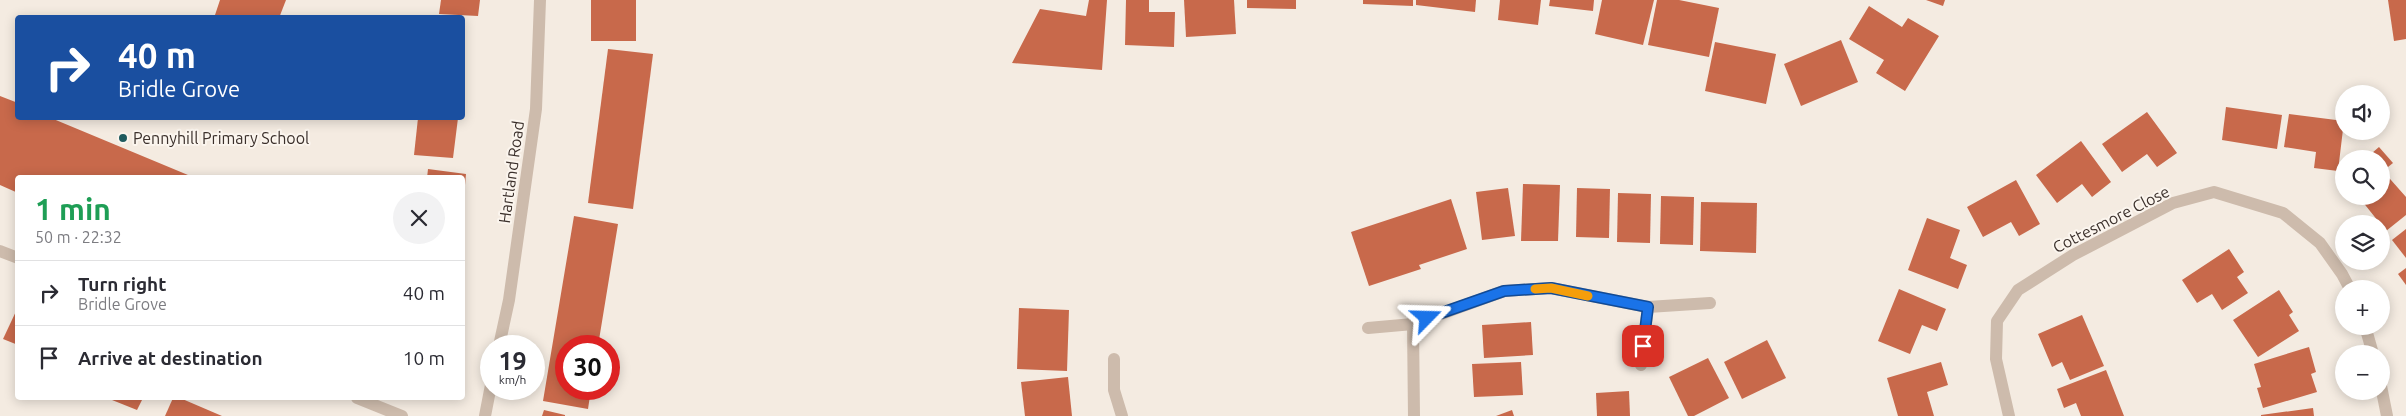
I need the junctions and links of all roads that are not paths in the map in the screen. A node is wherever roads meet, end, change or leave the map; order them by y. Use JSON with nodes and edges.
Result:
{"nodes":[{"id":1,"x":540,"y":0,"type":"edge"},
{"id":2,"x":0,"y":251,"type":"edge"},
{"id":3,"x":15,"y":257,"type":"edge"},
{"id":4,"x":2345,"y":280,"type":"edge"},
{"id":5,"x":1710,"y":303,"type":"dead end"},
{"id":6,"x":1648,"y":307,"type":"junction"},
{"id":7,"x":1414,"y":324,"type":"junction"},
{"id":8,"x":1368,"y":328,"type":"dead end"},
{"id":9,"x":501,"y":335,"type":"edge"},
{"id":10,"x":1114,"y":359,"type":"dead end"},
{"id":11,"x":1641,"y":365,"type":"dead end"},
{"id":12,"x":362,"y":400,"type":"edge"},
{"id":13,"x":488,"y":400,"type":"edge"},
{"id":14,"x":2384,"y":400,"type":"edge"},
{"id":15,"x":402,"y":416,"type":"edge"},
{"id":16,"x":485,"y":416,"type":"edge"},
{"id":17,"x":1122,"y":416,"type":"edge"},
{"id":18,"x":1414,"y":416,"type":"edge"},
{"id":19,"x":2009,"y":416,"type":"edge"},
{"id":20,"x":2388,"y":416,"type":"edge"}],
"edges":[{"from":1,"to":9,"type":"street","name":"Hartland Road"},
{"from":2,"to":3,"type":"street"},
{"from":4,"to":19,"type":"street","name":"Cottesmore Close"},
{"from":5,"to":6,"type":"street"},
{"from":6,"to":7,"type":"street"},
{"from":6,"to":11,"type":"street"},
{"from":7,"to":8,"type":"street"},
{"from":7,"to":18,"type":"street"},
{"from":10,"to":17,"type":"street"},
{"from":12,"to":15,"type":"street"},
{"from":13,"to":16,"type":"street"},
{"from":14,"to":20,"type":"street"}]}
